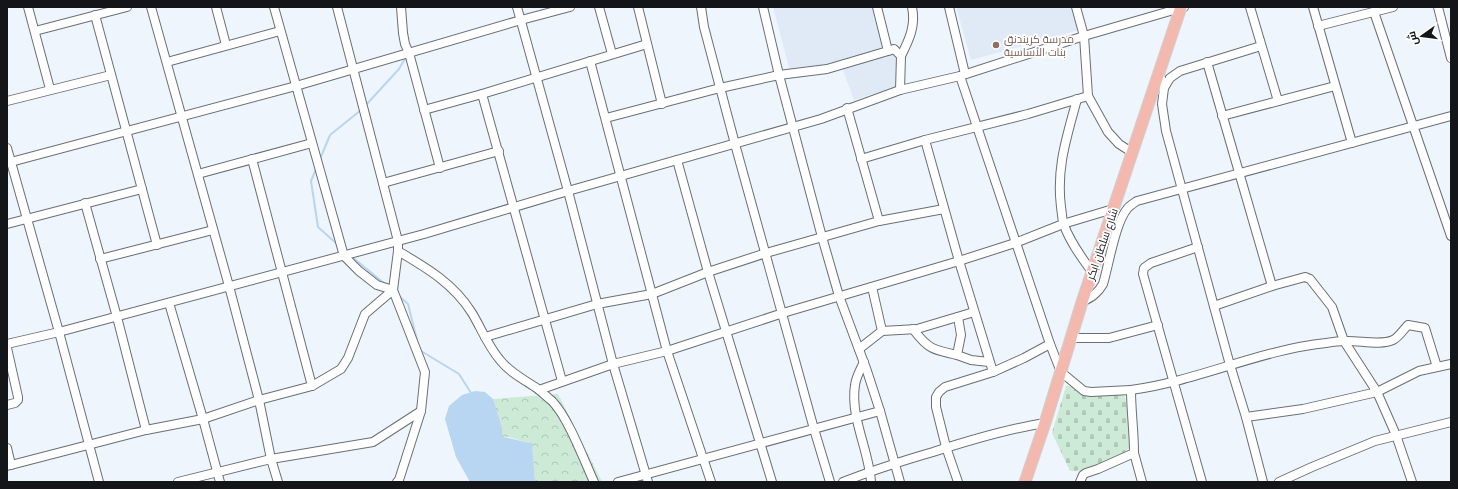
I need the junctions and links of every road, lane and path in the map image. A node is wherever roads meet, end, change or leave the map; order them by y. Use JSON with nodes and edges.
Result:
{"nodes":[{"id":1,"x":28,"y":7,"type":"edge"},
{"id":2,"x":127,"y":7,"type":"edge"},
{"id":3,"x":152,"y":7,"type":"edge"},
{"id":4,"x":216,"y":7,"type":"edge"},
{"id":5,"x":274,"y":7,"type":"edge"},
{"id":6,"x":336,"y":7,"type":"edge"},
{"id":7,"x":401,"y":7,"type":"edge"},
{"id":8,"x":517,"y":7,"type":"edge"},
{"id":9,"x":570,"y":7,"type":"edge"},
{"id":10,"x":599,"y":7,"type":"edge"},
{"id":11,"x":638,"y":7,"type":"edge"},
{"id":12,"x":701,"y":7,"type":"edge"},
{"id":13,"x":763,"y":7,"type":"edge"},
{"id":14,"x":877,"y":7,"type":"edge"},
{"id":15,"x":912,"y":7,"type":"edge"},
{"id":16,"x":949,"y":7,"type":"edge"},
{"id":17,"x":1076,"y":7,"type":"edge"},
{"id":18,"x":1250,"y":7,"type":"edge"},
{"id":19,"x":1313,"y":7,"type":"edge"},
{"id":20,"x":1393,"y":7,"type":"edge"},
{"id":21,"x":1438,"y":7,"type":"edge"},
{"id":22,"x":1182,"y":8,"type":"edge"},
{"id":23,"x":1374,"y":12,"type":"junction"},
{"id":24,"x":95,"y":15,"type":"junction"},
{"id":25,"x":521,"y":20,"type":"junction"},
{"id":26,"x":1318,"y":26,"type":"junction"},
{"id":27,"x":35,"y":31,"type":"junction"},
{"id":28,"x":280,"y":31,"type":"junction"},
{"id":29,"x":1084,"y":36,"type":"junction"},
{"id":30,"x":647,"y":44,"type":"junction"},
{"id":31,"x":226,"y":45,"type":"junction"},
{"id":32,"x":1261,"y":46,"type":"junction"},
{"id":33,"x":1450,"y":46,"type":"edge"},
{"id":34,"x":888,"y":51,"type":"junction"},
{"id":35,"x":409,"y":53,"type":"junction"},
{"id":36,"x":612,"y":54,"type":"junction"},
{"id":37,"x":901,"y":56,"type":"junction"},
{"id":38,"x":1451,"y":58,"type":"edge"},
{"id":39,"x":590,"y":61,"type":"junction"},
{"id":40,"x":167,"y":62,"type":"junction"},
{"id":41,"x":1207,"y":62,"type":"junction"},
{"id":42,"x":354,"y":70,"type":"junction"},
{"id":43,"x":1159,"y":72,"type":"junction"},
{"id":44,"x":111,"y":75,"type":"junction"},
{"id":45,"x":779,"y":75,"type":"junction"},
{"id":46,"x":962,"y":75,"type":"junction"},
{"id":47,"x":536,"y":77,"type":"junction"},
{"id":48,"x":296,"y":86,"type":"junction"},
{"id":49,"x":1335,"y":86,"type":"junction"},
{"id":50,"x":720,"y":88,"type":"junction"},
{"id":51,"x":1164,"y":88,"type":"junction"},
{"id":52,"x":50,"y":89,"type":"junction"},
{"id":53,"x":900,"y":90,"type":"junction"},
{"id":54,"x":482,"y":94,"type":"junction"},
{"id":55,"x":1088,"y":96,"type":"junction"},
{"id":56,"x":1077,"y":99,"type":"junction"},
{"id":57,"x":7,"y":101,"type":"edge"},
{"id":58,"x":1278,"y":101,"type":"junction"},
{"id":59,"x":662,"y":104,"type":"junction"},
{"id":60,"x":847,"y":108,"type":"junction"},
{"id":61,"x":424,"y":110,"type":"junction"},
{"id":62,"x":182,"y":116,"type":"junction"},
{"id":63,"x":1222,"y":116,"type":"junction"},
{"id":64,"x":1451,"y":116,"type":"edge"},
{"id":65,"x":606,"y":118,"type":"junction"},
{"id":66,"x":793,"y":126,"type":"junction"},
{"id":67,"x":1413,"y":126,"type":"junction"},
{"id":68,"x":977,"y":127,"type":"junction"},
{"id":69,"x":126,"y":131,"type":"junction"},
{"id":70,"x":925,"y":140,"type":"junction"},
{"id":71,"x":312,"y":142,"type":"junction"},
{"id":72,"x":1352,"y":143,"type":"junction"},
{"id":73,"x":735,"y":144,"type":"junction"},
{"id":74,"x":7,"y":148,"type":"edge"},
{"id":75,"x":499,"y":151,"type":"junction"},
{"id":76,"x":1132,"y":153,"type":"junction"},
{"id":77,"x":252,"y":159,"type":"junction"},
{"id":78,"x":861,"y":159,"type":"junction"},
{"id":79,"x":677,"y":160,"type":"junction"},
{"id":80,"x":9,"y":162,"type":"edge"},
{"id":81,"x":440,"y":168,"type":"junction"},
{"id":82,"x":1239,"y":173,"type":"junction"},
{"id":83,"x":198,"y":174,"type":"junction"},
{"id":84,"x":621,"y":177,"type":"junction"},
{"id":85,"x":383,"y":183,"type":"junction"},
{"id":86,"x":142,"y":189,"type":"junction"},
{"id":87,"x":1182,"y":189,"type":"junction"},
{"id":88,"x":568,"y":191,"type":"junction"},
{"id":89,"x":85,"y":203,"type":"junction"},
{"id":90,"x":515,"y":207,"type":"junction"},
{"id":91,"x":944,"y":209,"type":"junction"},
{"id":92,"x":1113,"y":209,"type":"junction"},
{"id":93,"x":27,"y":218,"type":"junction"},
{"id":94,"x":879,"y":221,"type":"junction"},
{"id":95,"x":7,"y":224,"type":"edge"},
{"id":96,"x":1063,"y":224,"type":"junction"},
{"id":97,"x":213,"y":230,"type":"junction"},
{"id":98,"x":1451,"y":236,"type":"edge"},
{"id":99,"x":822,"y":237,"type":"junction"},
{"id":100,"x":398,"y":241,"type":"junction"},
{"id":101,"x":1015,"y":243,"type":"junction"},
{"id":102,"x":157,"y":245,"type":"junction"},
{"id":103,"x":1198,"y":247,"type":"junction"},
{"id":104,"x":398,"y":251,"type":"junction"},
{"id":105,"x":766,"y":253,"type":"junction"},
{"id":106,"x":344,"y":256,"type":"junction"},
{"id":107,"x":100,"y":259,"type":"junction"},
{"id":108,"x":959,"y":261,"type":"junction"},
{"id":109,"x":282,"y":272,"type":"junction"},
{"id":110,"x":708,"y":272,"type":"junction"},
{"id":111,"x":1092,"y":272,"type":"junction"},
{"id":112,"x":229,"y":286,"type":"junction"},
{"id":113,"x":1272,"y":286,"type":"junction"},
{"id":114,"x":872,"y":287,"type":"junction"},
{"id":115,"x":393,"y":290,"type":"junction"},
{"id":116,"x":652,"y":294,"type":"junction"},
{"id":117,"x":839,"y":296,"type":"junction"},
{"id":118,"x":1082,"y":302,"type":"junction"},
{"id":119,"x":169,"y":303,"type":"junction"},
{"id":120,"x":597,"y":304,"type":"junction"},
{"id":121,"x":1214,"y":306,"type":"junction"},
{"id":122,"x":974,"y":312,"type":"junction"},
{"id":123,"x":783,"y":313,"type":"junction"},
{"id":124,"x":117,"y":317,"type":"junction"},
{"id":125,"x":958,"y":317,"type":"junction"},
{"id":126,"x":545,"y":319,"type":"junction"},
{"id":127,"x":1158,"y":325,"type":"junction"},
{"id":128,"x":913,"y":329,"type":"junction"},
{"id":129,"x":882,"y":331,"type":"junction"},
{"id":130,"x":59,"y":332,"type":"junction"},
{"id":131,"x":727,"y":332,"type":"junction"},
{"id":132,"x":485,"y":337,"type":"junction"},
{"id":133,"x":1071,"y":338,"type":"junction"},
{"id":134,"x":1344,"y":340,"type":"junction"},
{"id":135,"x":7,"y":344,"type":"edge"},
{"id":136,"x":1050,"y":344,"type":"junction"},
{"id":137,"x":7,"y":348,"type":"edge"},
{"id":138,"x":858,"y":349,"type":"junction"},
{"id":139,"x":667,"y":351,"type":"junction"},
{"id":140,"x":957,"y":355,"type":"junction"},
{"id":141,"x":864,"y":362,"type":"junction"},
{"id":142,"x":990,"y":362,"type":"junction"},
{"id":143,"x":613,"y":364,"type":"junction"},
{"id":144,"x":1451,"y":364,"type":"edge"},
{"id":145,"x":1230,"y":365,"type":"junction"},
{"id":146,"x":1437,"y":367,"type":"junction"},
{"id":147,"x":993,"y":372,"type":"junction"},
{"id":148,"x":1061,"y":372,"type":"junction"},
{"id":149,"x":562,"y":381,"type":"junction"},
{"id":150,"x":1174,"y":382,"type":"junction"},
{"id":151,"x":312,"y":386,"type":"junction"},
{"id":152,"x":539,"y":390,"type":"junction"},
{"id":153,"x":1131,"y":390,"type":"junction"},
{"id":154,"x":1377,"y":392,"type":"junction"},
{"id":155,"x":259,"y":400,"type":"junction"},
{"id":156,"x":7,"y":405,"type":"edge"},
{"id":157,"x":421,"y":411,"type":"junction"},
{"id":158,"x":880,"y":411,"type":"junction"},
{"id":159,"x":857,"y":417,"type":"junction"},
{"id":160,"x":1246,"y":417,"type":"junction"},
{"id":161,"x":203,"y":419,"type":"junction"},
{"id":162,"x":1451,"y":422,"type":"edge"},
{"id":163,"x":1045,"y":423,"type":"junction"},
{"id":164,"x":814,"y":428,"type":"junction"},
{"id":165,"x":146,"y":430,"type":"junction"},
{"id":166,"x":1396,"y":435,"type":"junction"},
{"id":167,"x":761,"y":443,"type":"junction"},
{"id":168,"x":89,"y":445,"type":"junction"},
{"id":169,"x":946,"y":447,"type":"junction"},
{"id":170,"x":7,"y":448,"type":"edge"},
{"id":171,"x":1134,"y":452,"type":"junction"},
{"id":172,"x":271,"y":459,"type":"junction"},
{"id":173,"x":704,"y":459,"type":"junction"},
{"id":174,"x":896,"y":463,"type":"junction"},
{"id":175,"x":9,"y":465,"type":"edge"},
{"id":176,"x":217,"y":471,"type":"junction"},
{"id":177,"x":870,"y":471,"type":"junction"},
{"id":178,"x":647,"y":478,"type":"edge"},
{"id":179,"x":99,"y":482,"type":"edge"},
{"id":180,"x":178,"y":482,"type":"edge"},
{"id":181,"x":220,"y":482,"type":"edge"},
{"id":182,"x":278,"y":482,"type":"edge"},
{"id":183,"x":397,"y":482,"type":"edge"},
{"id":184,"x":594,"y":482,"type":"edge"},
{"id":185,"x":618,"y":482,"type":"edge"},
{"id":186,"x":711,"y":482,"type":"edge"},
{"id":187,"x":772,"y":482,"type":"edge"},
{"id":188,"x":830,"y":482,"type":"edge"},
{"id":189,"x":843,"y":482,"type":"edge"},
{"id":190,"x":871,"y":482,"type":"edge"},
{"id":191,"x":900,"y":482,"type":"edge"},
{"id":192,"x":958,"y":482,"type":"edge"},
{"id":193,"x":1025,"y":482,"type":"edge"},
{"id":194,"x":1080,"y":482,"type":"edge"},
{"id":195,"x":1142,"y":482,"type":"edge"},
{"id":196,"x":1202,"y":482,"type":"edge"},
{"id":197,"x":1263,"y":482,"type":"edge"},
{"id":198,"x":1280,"y":482,"type":"edge"},
{"id":199,"x":1412,"y":482,"type":"edge"}],
"edges":[{"from":1,"to":27,"type":"street"},
{"from":2,"to":24,"type":"street"},
{"from":3,"to":40,"type":"street"},
{"from":4,"to":31,"type":"street"},
{"from":5,"to":28,"type":"street"},
{"from":6,"to":42,"type":"street"},
{"from":7,"to":35,"type":"street"},
{"from":8,"to":25,"type":"street"},
{"from":9,"to":25,"type":"street"},
{"from":10,"to":36,"type":"street"},
{"from":11,"to":30,"type":"street"},
{"from":12,"to":50,"type":"street"},
{"from":13,"to":45,"type":"street"},
{"from":14,"to":34,"type":"street"},
{"from":15,"to":37,"type":"street"},
{"from":16,"to":46,"type":"street"},
{"from":17,"to":29,"type":"street"},
{"from":18,"to":32,"type":"street"},
{"from":19,"to":26,"type":"street"},
{"from":20,"to":23,"type":"street"},
{"from":21,"to":33,"type":"street"},
{"from":22,"to":29,"type":"street"},
{"from":22,"to":43,"type":"highway","name":"شارع سلطان ابكر"},
{"from":23,"to":26,"type":"street"},
{"from":23,"to":67,"type":"street"},
{"from":24,"to":27,"type":"street"},
{"from":24,"to":44,"type":"street"},
{"from":25,"to":35,"type":"street"},
{"from":25,"to":47,"type":"street"},
{"from":26,"to":49,"type":"street"},
{"from":27,"to":52,"type":"street"},
{"from":28,"to":31,"type":"street"},
{"from":28,"to":48,"type":"street"},
{"from":29,"to":46,"type":"street"},
{"from":29,"to":55,"type":"street"},
{"from":30,"to":36,"type":"street"},
{"from":30,"to":59,"type":"street"},
{"from":31,"to":40,"type":"street"},
{"from":32,"to":41,"type":"street"},
{"from":32,"to":58,"type":"street"},
{"from":33,"to":38,"type":"street"},
{"from":34,"to":37,"type":"street"},
{"from":34,"to":45,"type":"street"},
{"from":35,"to":42,"type":"street"},
{"from":35,"to":61,"type":"street"},
{"from":36,"to":39,"type":"street"},
{"from":37,"to":53,"type":"street"},
{"from":39,"to":47,"type":"street"},
{"from":39,"to":65,"type":"street"},
{"from":40,"to":62,"type":"street"},
{"from":41,"to":51,"type":"street"},
{"from":41,"to":63,"type":"street"},
{"from":42,"to":48,"type":"street"},
{"from":42,"to":85,"type":"street"},
{"from":43,"to":51,"type":"street"},
{"from":43,"to":76,"type":"highway","name":"شارع سلطان ابكر"},
{"from":44,"to":52,"type":"street"},
{"from":44,"to":69,"type":"street"},
{"from":45,"to":50,"type":"street"},
{"from":45,"to":66,"type":"street"},
{"from":46,"to":53,"type":"street"},
{"from":46,"to":68,"type":"street"},
{"from":47,"to":54,"type":"street"},
{"from":47,"to":88,"type":"street"},
{"from":48,"to":62,"type":"street"},
{"from":48,"to":71,"type":"street"},
{"from":49,"to":58,"type":"street"},
{"from":49,"to":72,"type":"street"},
{"from":50,"to":59,"type":"street"},
{"from":50,"to":73,"type":"street"},
{"from":51,"to":87,"type":"street"},
{"from":52,"to":57,"type":"street"},
{"from":53,"to":60,"type":"street"},
{"from":54,"to":61,"type":"street"},
{"from":54,"to":75,"type":"street"},
{"from":55,"to":56,"type":"street"},
{"from":55,"to":76,"type":"street"},
{"from":56,"to":68,"type":"street"},
{"from":56,"to":96,"type":"street"},
{"from":58,"to":63,"type":"street"},
{"from":59,"to":65,"type":"street"},
{"from":60,"to":66,"type":"street"},
{"from":60,"to":78,"type":"street"},
{"from":61,"to":81,"type":"street"},
{"from":62,"to":69,"type":"street"},
{"from":62,"to":83,"type":"street"},
{"from":63,"to":82,"type":"street"},
{"from":64,"to":67,"type":"street"},
{"from":65,"to":84,"type":"street"},
{"from":66,"to":73,"type":"street"},
{"from":66,"to":99,"type":"street"},
{"from":67,"to":72,"type":"street"},
{"from":67,"to":98,"type":"street"},
{"from":68,"to":70,"type":"street"},
{"from":68,"to":101,"type":"street"},
{"from":69,"to":80,"type":"street"},
{"from":69,"to":86,"type":"street"},
{"from":70,"to":78,"type":"street"},
{"from":70,"to":91,"type":"street"},
{"from":71,"to":77,"type":"street"},
{"from":71,"to":106,"type":"street"},
{"from":72,"to":82,"type":"street"},
{"from":73,"to":79,"type":"street"},
{"from":73,"to":105,"type":"street"},
{"from":74,"to":80,"type":"street"},
{"from":75,"to":81,"type":"street"},
{"from":75,"to":90,"type":"street"},
{"from":76,"to":92,"type":"highway","name":"شارع سلطان ابكر"},
{"from":77,"to":83,"type":"street"},
{"from":77,"to":109,"type":"street"},
{"from":78,"to":94,"type":"street"},
{"from":79,"to":84,"type":"street"},
{"from":79,"to":110,"type":"street"},
{"from":80,"to":93,"type":"street"},
{"from":81,"to":85,"type":"street"},
{"from":82,"to":87,"type":"street"},
{"from":82,"to":113,"type":"street"},
{"from":83,"to":97,"type":"street"},
{"from":84,"to":88,"type":"street"},
{"from":84,"to":116,"type":"street"},
{"from":85,"to":100,"type":"street"},
{"from":86,"to":89,"type":"street"},
{"from":86,"to":102,"type":"street"},
{"from":87,"to":103,"type":"street"},
{"from":87,"to":118,"type":"street"},
{"from":88,"to":90,"type":"street"},
{"from":88,"to":120,"type":"street"},
{"from":89,"to":93,"type":"street"},
{"from":89,"to":107,"type":"street"},
{"from":90,"to":100,"type":"street"},
{"from":90,"to":126,"type":"street"},
{"from":91,"to":94,"type":"street"},
{"from":91,"to":108,"type":"street"},
{"from":92,"to":96,"type":"street"},
{"from":92,"to":111,"type":"highway","name":"شارع سلطان ابكر"},
{"from":93,"to":95,"type":"street"},
{"from":93,"to":130,"type":"street"},
{"from":94,"to":99,"type":"street"},
{"from":96,"to":101,"type":"street"},
{"from":96,"to":111,"type":"street"},
{"from":97,"to":102,"type":"street"},
{"from":97,"to":112,"type":"street"},
{"from":99,"to":105,"type":"street"},
{"from":99,"to":117,"type":"street"},
{"from":100,"to":104,"type":"street"},
{"from":100,"to":106,"type":"street"},
{"from":101,"to":108,"type":"street"},
{"from":101,"to":136,"type":"street"},
{"from":102,"to":107,"type":"street"},
{"from":103,"to":121,"type":"street"},
{"from":103,"to":127,"type":"street"},
{"from":104,"to":115,"type":"street"},
{"from":104,"to":132,"type":"street"},
{"from":105,"to":110,"type":"street"},
{"from":105,"to":123,"type":"street"},
{"from":106,"to":109,"type":"street"},
{"from":106,"to":115,"type":"street"},
{"from":107,"to":124,"type":"street"},
{"from":108,"to":114,"type":"street"},
{"from":108,"to":122,"type":"street"},
{"from":109,"to":112,"type":"street"},
{"from":109,"to":151,"type":"street"},
{"from":110,"to":116,"type":"street"},
{"from":110,"to":131,"type":"street"},
{"from":111,"to":118,"type":"highway","name":"شارع سلطان ابكر"},
{"from":112,"to":119,"type":"street"},
{"from":112,"to":155,"type":"street"},
{"from":113,"to":121,"type":"street"},
{"from":113,"to":134,"type":"street"},
{"from":114,"to":117,"type":"street"},
{"from":114,"to":129,"type":"street"},
{"from":115,"to":151,"type":"street"},
{"from":115,"to":157,"type":"street"},
{"from":116,"to":120,"type":"street"},
{"from":116,"to":139,"type":"street"},
{"from":117,"to":123,"type":"street"},
{"from":117,"to":138,"type":"street"},
{"from":118,"to":133,"type":"highway","name":"شارع سلطان ابكر"},
{"from":119,"to":124,"type":"street"},
{"from":119,"to":161,"type":"street"},
{"from":120,"to":126,"type":"street"},
{"from":120,"to":143,"type":"street"},
{"from":121,"to":145,"type":"street"},
{"from":122,"to":125,"type":"street"},
{"from":122,"to":142,"type":"street"},
{"from":123,"to":131,"type":"street"},
{"from":123,"to":164,"type":"street"},
{"from":124,"to":130,"type":"street"},
{"from":124,"to":165,"type":"street"},
{"from":125,"to":128,"type":"street"},
{"from":125,"to":140,"type":"street"},
{"from":126,"to":132,"type":"street"},
{"from":126,"to":149,"type":"street"},
{"from":127,"to":133,"type":"street"},
{"from":127,"to":150,"type":"street"},
{"from":128,"to":129,"type":"street"},
{"from":128,"to":140,"type":"street"},
{"from":129,"to":138,"type":"street"},
{"from":130,"to":135,"type":"street"},
{"from":130,"to":168,"type":"street"},
{"from":131,"to":139,"type":"street"},
{"from":131,"to":167,"type":"street"},
{"from":132,"to":152,"type":"street"},
{"from":133,"to":148,"type":"highway","name":"شارع سلطان ابكر"},
{"from":134,"to":145,"type":"street"},
{"from":134,"to":146,"type":"street"},
{"from":134,"to":154,"type":"street"},
{"from":136,"to":147,"type":"street"},
{"from":136,"to":148,"type":"street"},
{"from":137,"to":156,"type":"street"},
{"from":138,"to":141,"type":"street"},
{"from":139,"to":143,"type":"street"},
{"from":139,"to":173,"type":"street"},
{"from":140,"to":142,"type":"street"},
{"from":141,"to":158,"type":"street"},
{"from":141,"to":159,"type":"street"},
{"from":142,"to":147,"type":"street"},
{"from":143,"to":149,"type":"street"},
{"from":143,"to":178,"type":"street"},
{"from":144,"to":146,"type":"street"},
{"from":145,"to":150,"type":"street"},
{"from":145,"to":160,"type":"street"},
{"from":146,"to":154,"type":"street"},
{"from":147,"to":169,"type":"street"},
{"from":148,"to":153,"type":"street"},
{"from":148,"to":163,"type":"highway","name":"شارع سلطان ابكر"},
{"from":149,"to":152,"type":"street"},
{"from":150,"to":153,"type":"street"},
{"from":150,"to":196,"type":"street"},
{"from":151,"to":155,"type":"street"},
{"from":152,"to":184,"type":"street"},
{"from":153,"to":171,"type":"street"},
{"from":154,"to":160,"type":"street"},
{"from":154,"to":166,"type":"street"},
{"from":155,"to":161,"type":"street"},
{"from":155,"to":172,"type":"street"},
{"from":157,"to":172,"type":"street"},
{"from":157,"to":183,"type":"street"},
{"from":158,"to":159,"type":"street"},
{"from":158,"to":174,"type":"street"},
{"from":159,"to":164,"type":"street"},
{"from":159,"to":177,"type":"street"},
{"from":160,"to":197,"type":"street"},
{"from":161,"to":165,"type":"street"},
{"from":161,"to":176,"type":"street"},
{"from":162,"to":166,"type":"street"},
{"from":163,"to":169,"type":"street"},
{"from":163,"to":193,"type":"highway","name":"شارع سلطان ابكر"},
{"from":164,"to":167,"type":"street"},
{"from":164,"to":188,"type":"street"},
{"from":165,"to":168,"type":"street"},
{"from":166,"to":198,"type":"street"},
{"from":166,"to":199,"type":"street"},
{"from":167,"to":173,"type":"street"},
{"from":167,"to":187,"type":"street"},
{"from":168,"to":175,"type":"street"},
{"from":168,"to":179,"type":"street"},
{"from":169,"to":174,"type":"street"},
{"from":169,"to":192,"type":"street"},
{"from":170,"to":175,"type":"street"},
{"from":171,"to":194,"type":"street"},
{"from":171,"to":195,"type":"street"},
{"from":172,"to":176,"type":"street"},
{"from":172,"to":182,"type":"street"},
{"from":173,"to":178,"type":"street"},
{"from":173,"to":186,"type":"street"},
{"from":174,"to":177,"type":"street"},
{"from":174,"to":191,"type":"street"},
{"from":176,"to":180,"type":"street"},
{"from":176,"to":181,"type":"street"},
{"from":177,"to":189,"type":"street"},
{"from":177,"to":190,"type":"street"},
{"from":178,"to":185,"type":"street"}]}
